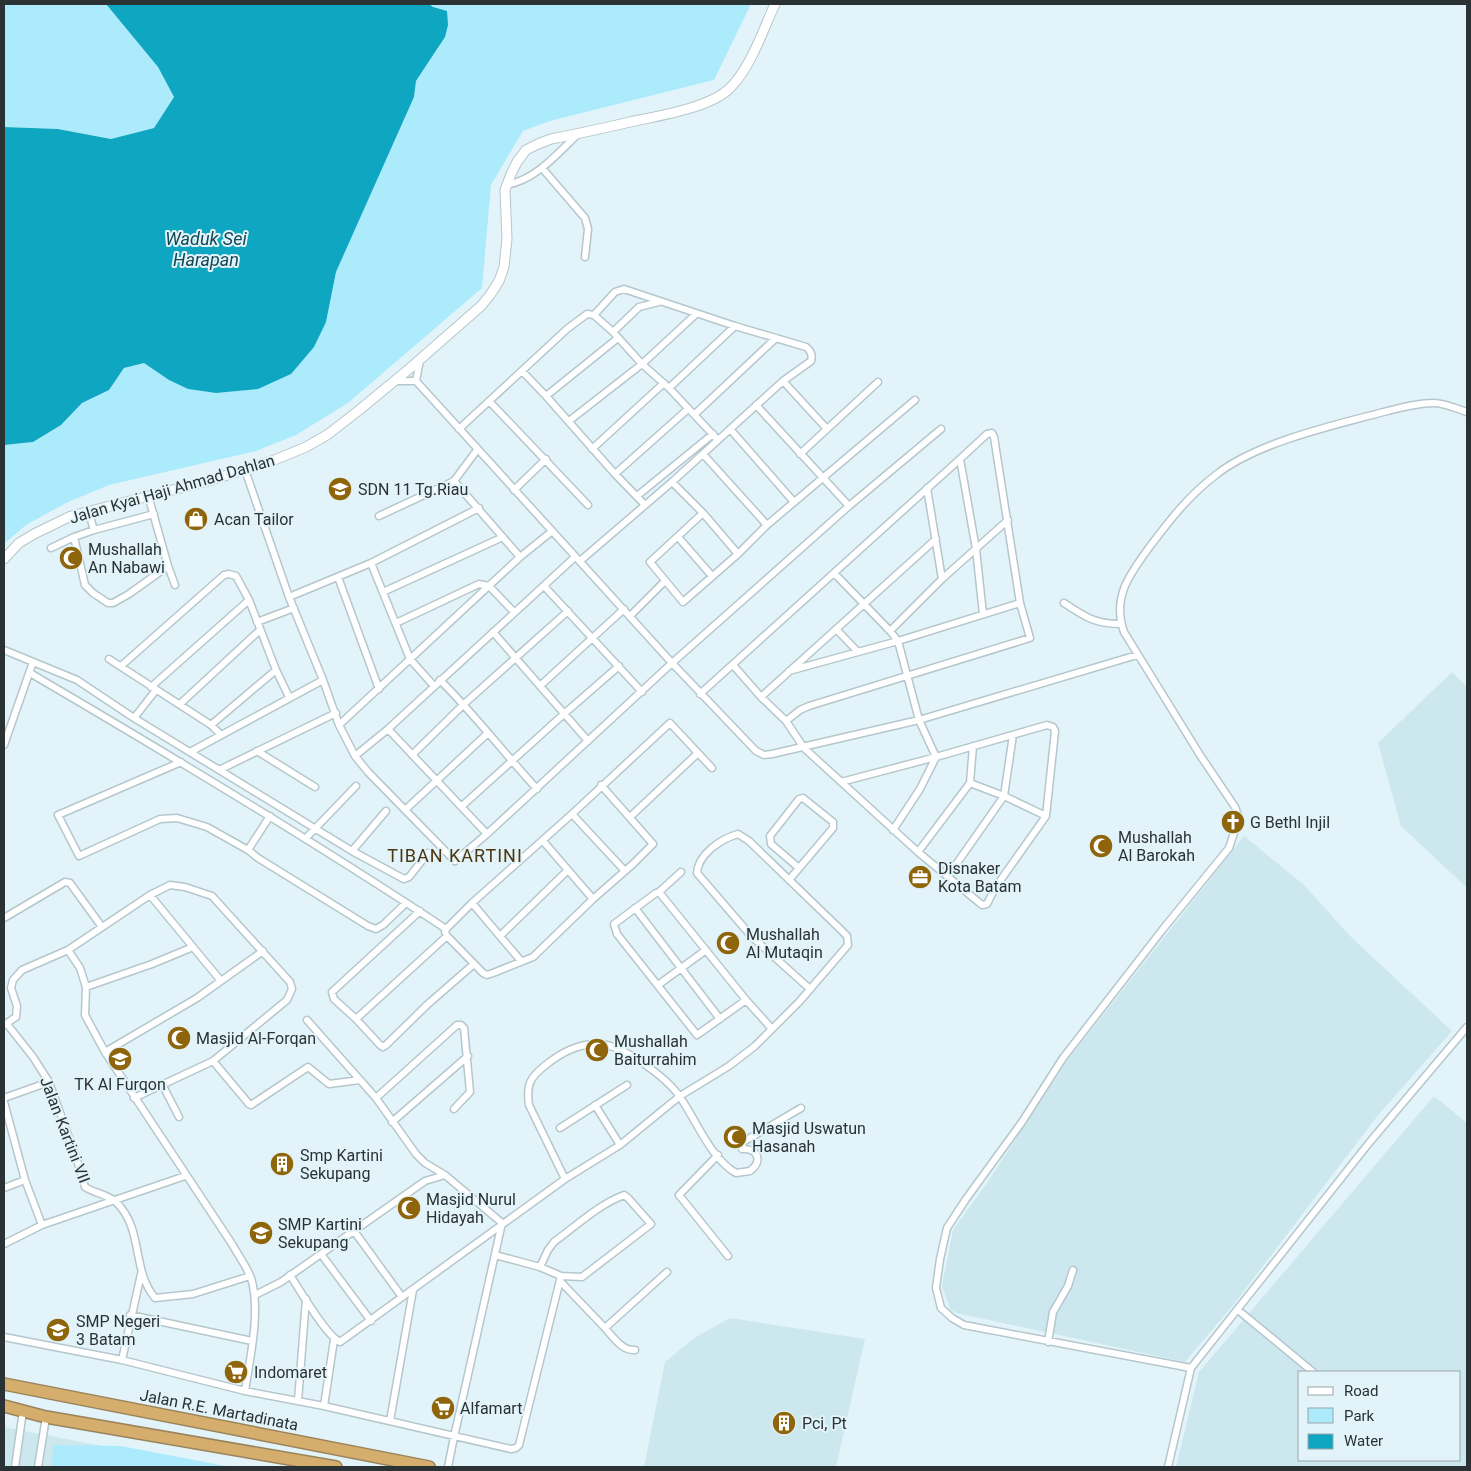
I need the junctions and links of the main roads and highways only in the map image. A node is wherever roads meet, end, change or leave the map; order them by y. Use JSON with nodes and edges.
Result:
{"nodes":[{"id":1,"x":775,"y":4,"type":"edge"},
{"id":2,"x":4,"y":559,"type":"edge"},
{"id":3,"x":4,"y":1384,"type":"edge"},
{"id":4,"x":4,"y":1406,"type":"edge"},
{"id":5,"x":288,"y":1440,"type":"junction"},
{"id":6,"x":285,"y":1457,"type":"junction"},
{"id":7,"x":336,"y":1467,"type":"edge"},
{"id":8,"x":429,"y":1467,"type":"edge"}],
"edges":[{"from":1,"to":2,"type":"main road","name":"Jalan Kyai Haji Ahmad Dahlan"},
{"from":3,"to":5,"type":"highway","name":"Jalan R.E. Martadinata"},
{"from":4,"to":6,"type":"highway","name":"Jalan R.E. Martadinata"},
{"from":5,"to":6,"type":"highway"},
{"from":5,"to":8,"type":"highway","name":"Jalan R.E. Martadinata"},
{"from":6,"to":7,"type":"highway","name":"Jalan R.E. Martadinata"}]}
